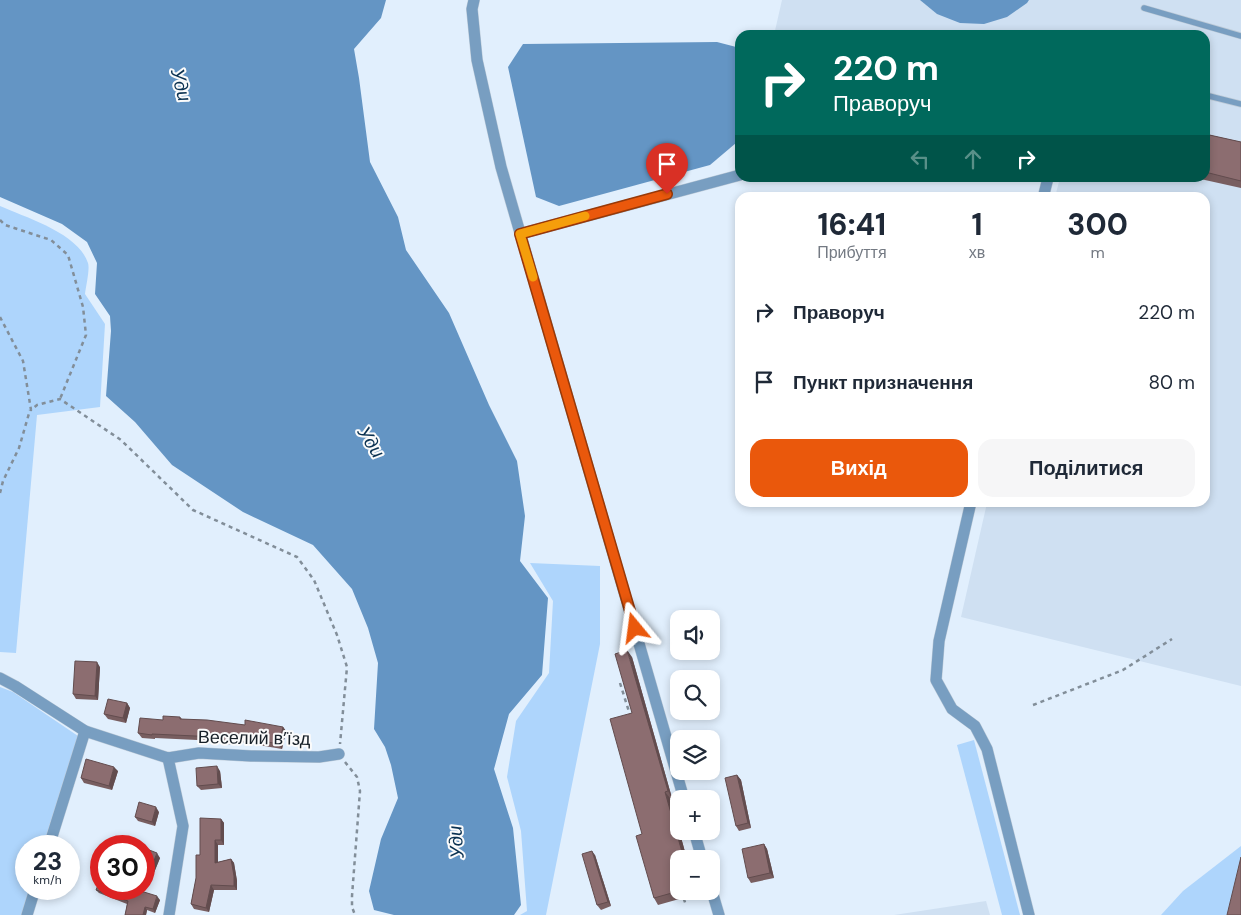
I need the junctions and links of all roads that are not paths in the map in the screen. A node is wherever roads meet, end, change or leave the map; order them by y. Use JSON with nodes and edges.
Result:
{"nodes":[{"id":1,"x":474,"y":0,"type":"edge"},
{"id":2,"x":1144,"y":8,"type":"dead end"},
{"id":3,"x":1241,"y":36,"type":"edge"},
{"id":4,"x":1210,"y":96,"type":"edge"},
{"id":5,"x":1241,"y":104,"type":"edge"},
{"id":6,"x":735,"y":176,"type":"edge"},
{"id":7,"x":520,"y":234,"type":"junction"},
{"id":8,"x":971,"y":507,"type":"edge"},
{"id":9,"x":0,"y":678,"type":"edge"},
{"id":10,"x":85,"y":731,"type":"junction"},
{"id":11,"x":338,"y":754,"type":"road end"},
{"id":12,"x":168,"y":758,"type":"junction"},
{"id":13,"x":681,"y":790,"type":"edge"},
{"id":14,"x":52,"y":835,"type":"edge"},
{"id":15,"x":32,"y":900,"type":"edge"},
{"id":16,"x":715,"y":900,"type":"edge"},
{"id":17,"x":27,"y":915,"type":"edge"},
{"id":18,"x":169,"y":915,"type":"edge"},
{"id":19,"x":719,"y":915,"type":"edge"},
{"id":20,"x":1029,"y":915,"type":"edge"}],
"edges":[{"from":1,"to":7,"type":"street"},
{"from":2,"to":3,"type":"lane"},
{"from":4,"to":5,"type":"lane"},
{"from":6,"to":7,"type":"street"},
{"from":7,"to":13,"type":"street"},
{"from":8,"to":20,"type":"street"},
{"from":9,"to":10,"type":"street"},
{"from":10,"to":12,"type":"street"},
{"from":10,"to":14,"type":"street"},
{"from":11,"to":12,"type":"street","name":"Веселий в’їзд"},
{"from":12,"to":18,"type":"street"},
{"from":15,"to":17,"type":"street"},
{"from":16,"to":19,"type":"street"}]}
